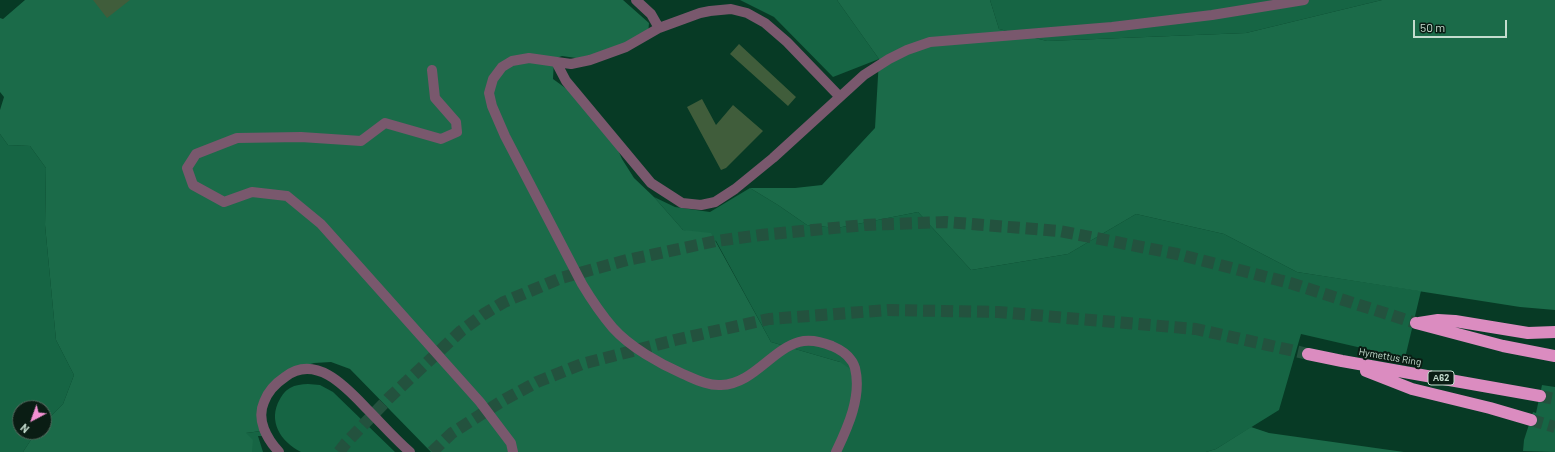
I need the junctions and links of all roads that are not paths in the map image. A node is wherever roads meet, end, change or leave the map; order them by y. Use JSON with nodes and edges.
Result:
{"nodes":[{"id":1,"x":636,"y":0,"type":"edge"},
{"id":2,"x":1304,"y":0,"type":"edge"},
{"id":3,"x":659,"y":28,"type":"junction"},
{"id":4,"x":556,"y":62,"type":"junction"},
{"id":5,"x":432,"y":70,"type":"dead end"},
{"id":6,"x":840,"y":97,"type":"junction"},
{"id":7,"x":1555,"y":332,"type":"edge"},
{"id":8,"x":1308,"y":354,"type":"tunnel mouth"},
{"id":9,"x":1555,"y":356,"type":"edge"},
{"id":10,"x":1342,"y":362,"type":"junction"},
{"id":11,"x":1540,"y":396,"type":"tunnel mouth"},
{"id":12,"x":1531,"y":420,"type":"tunnel mouth"},
{"id":13,"x":279,"y":452,"type":"edge"},
{"id":14,"x":410,"y":452,"type":"edge"},
{"id":15,"x":513,"y":452,"type":"edge"},
{"id":16,"x":836,"y":452,"type":"edge"}],
"edges":[{"from":1,"to":3,"type":"street"},
{"from":2,"to":6,"type":"street"},
{"from":3,"to":4,"type":"street"},
{"from":3,"to":6,"type":"street"},
{"from":4,"to":6,"type":"street"},
{"from":4,"to":16,"type":"street"},
{"from":5,"to":15,"type":"street"},
{"from":7,"to":9,"type":"highway"},
{"from":8,"to":10,"type":"highway","name":"Hymettus Ring","number":"Α62"},
{"from":10,"to":11,"type":"highway","name":"Hymettus Ring","number":"Α62"},
{"from":10,"to":12,"type":"highway"},
{"from":13,"to":14,"type":"street"}]}
